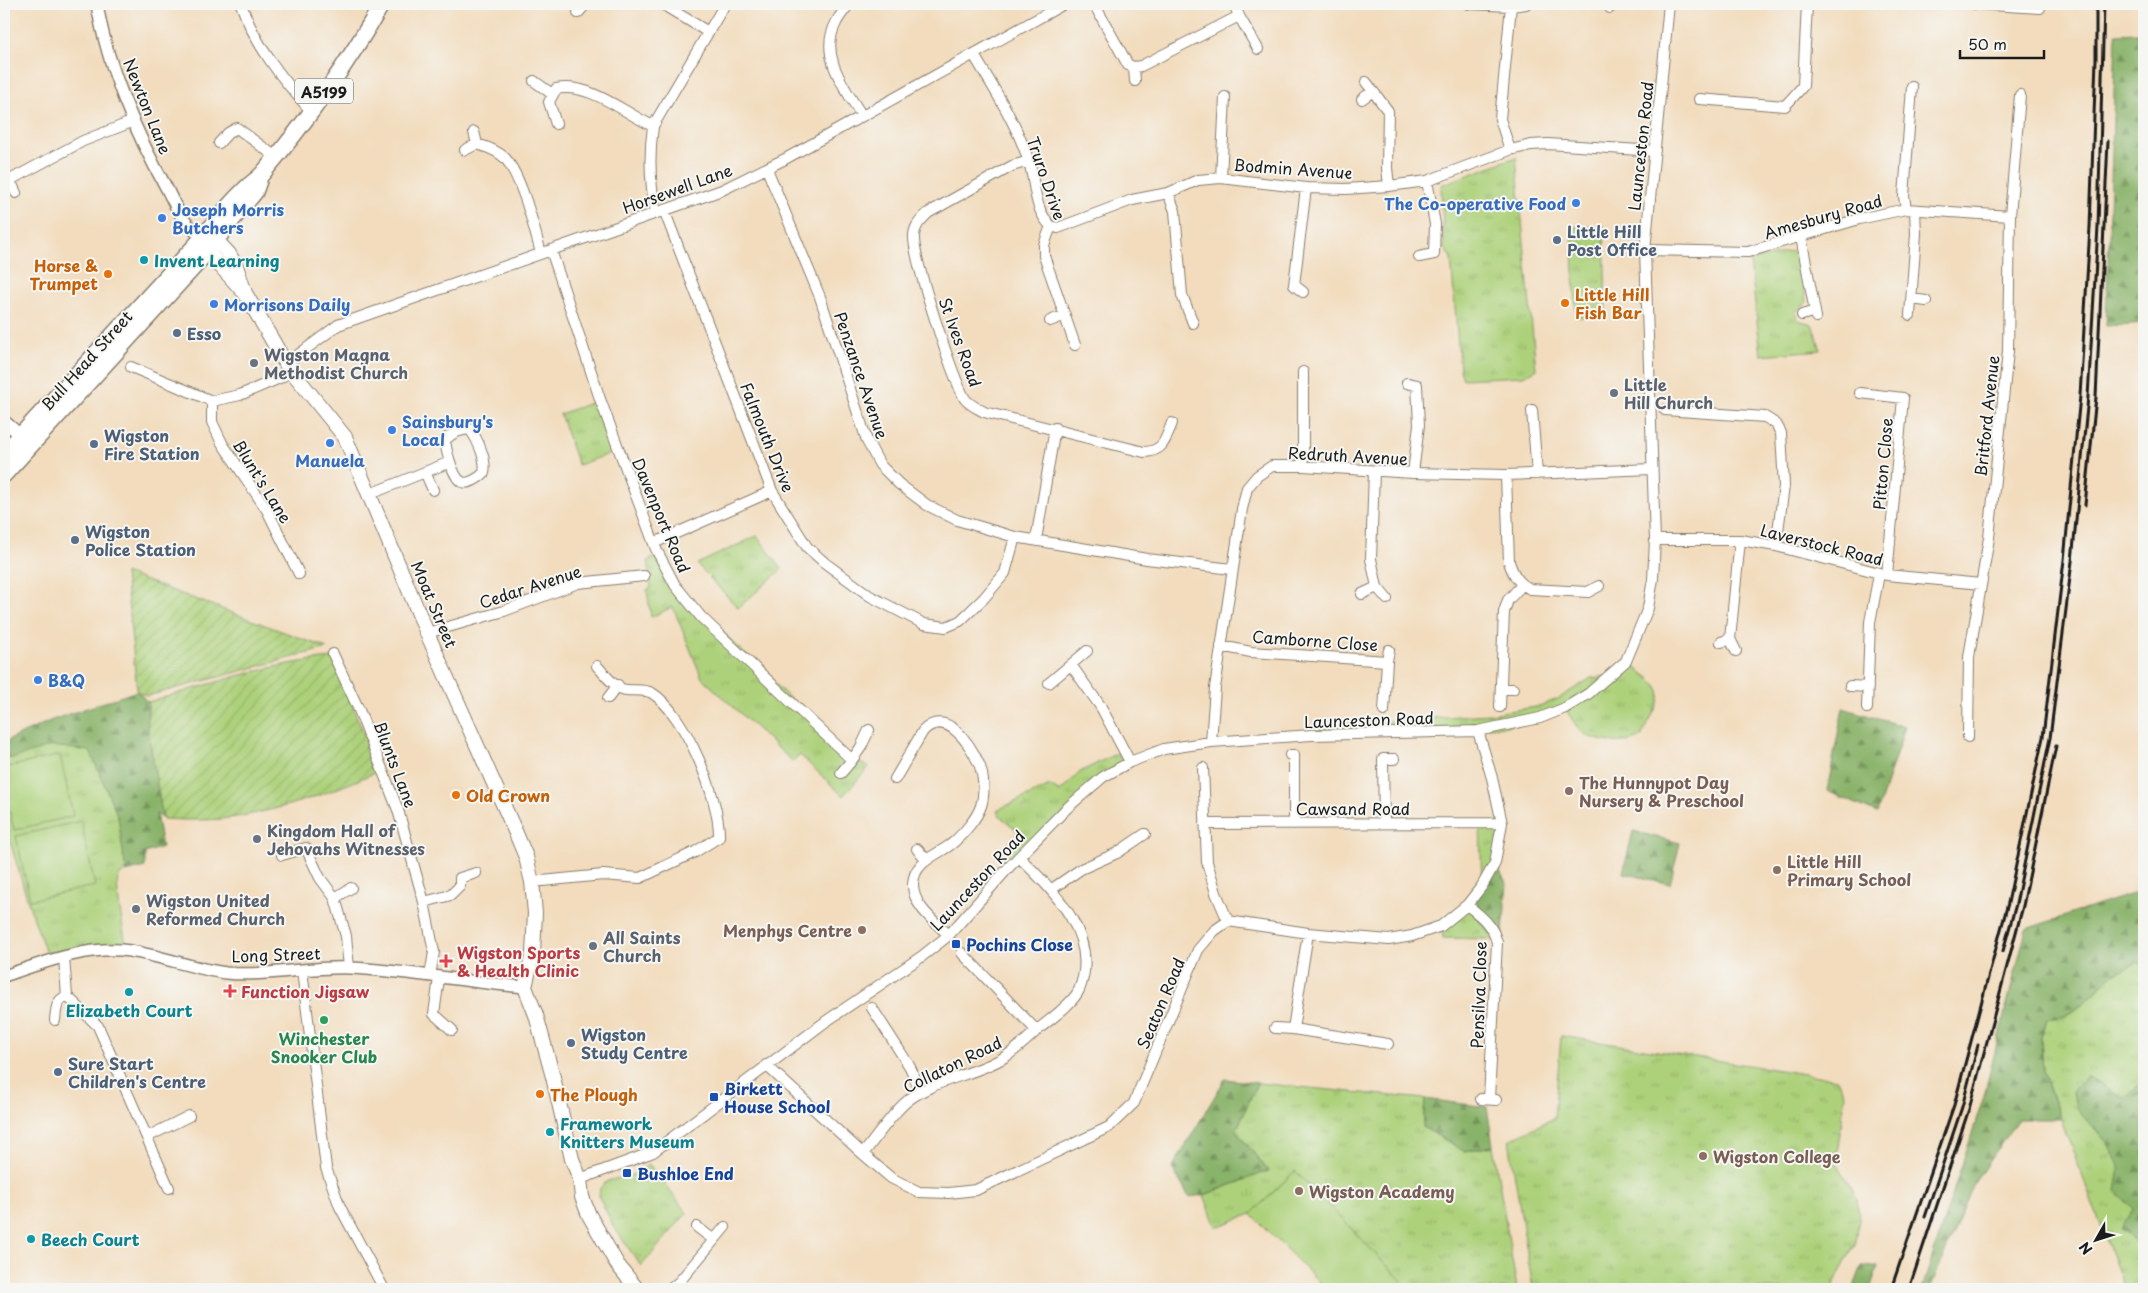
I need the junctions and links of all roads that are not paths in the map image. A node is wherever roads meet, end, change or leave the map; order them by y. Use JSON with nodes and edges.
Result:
{"nodes":[{"id":1,"x":97,"y":4,"type":"edge"},
{"id":2,"x":241,"y":4,"type":"edge"},
{"id":3,"x":382,"y":4,"type":"edge"},
{"id":4,"x":586,"y":4,"type":"edge"},
{"id":5,"x":662,"y":4,"type":"edge"},
{"id":6,"x":725,"y":4,"type":"edge"},
{"id":7,"x":850,"y":4,"type":"edge"},
{"id":8,"x":1064,"y":4,"type":"edge"},
{"id":9,"x":1094,"y":4,"type":"edge"},
{"id":10,"x":1234,"y":4,"type":"edge"},
{"id":11,"x":1469,"y":4,"type":"edge"},
{"id":12,"x":1526,"y":4,"type":"edge"},
{"id":13,"x":1670,"y":4,"type":"edge"},
{"id":14,"x":1807,"y":4,"type":"edge"},
{"id":15,"x":1975,"y":4,"type":"edge"},
{"id":16,"x":1511,"y":6,"type":"junction"},
{"id":17,"x":2040,"y":8,"type":"dead end"},
{"id":18,"x":578,"y":14,"type":"dead end"},
{"id":19,"x":1239,"y":16,"type":"junction"},
{"id":20,"x":708,"y":32,"type":"junction"},
{"id":21,"x":1258,"y":49,"type":"dead end"},
{"id":22,"x":974,"y":56,"type":"junction"},
{"id":23,"x":1134,"y":67,"type":"junction"},
{"id":24,"x":534,"y":81,"type":"dead end"},
{"id":25,"x":1135,"y":81,"type":"dead end"},
{"id":26,"x":1366,"y":82,"type":"dead end"},
{"id":27,"x":1912,"y":87,"type":"dead end"},
{"id":28,"x":1373,"y":91,"type":"junction"},
{"id":29,"x":552,"y":94,"type":"junction"},
{"id":30,"x":2020,"y":96,"type":"dead end"},
{"id":31,"x":1225,"y":97,"type":"dead end"},
{"id":32,"x":1362,"y":98,"type":"dead end"},
{"id":33,"x":1699,"y":100,"type":"dead end"},
{"id":34,"x":311,"y":111,"type":"junction"},
{"id":35,"x":862,"y":116,"type":"junction"},
{"id":36,"x":134,"y":121,"type":"junction"},
{"id":37,"x":556,"y":124,"type":"dead end"},
{"id":38,"x":653,"y":126,"type":"junction"},
{"id":39,"x":474,"y":132,"type":"dead end"},
{"id":40,"x":219,"y":143,"type":"dead end"},
{"id":41,"x":477,"y":144,"type":"junction"},
{"id":42,"x":465,"y":150,"type":"dead end"},
{"id":43,"x":1510,"y":150,"type":"junction"},
{"id":44,"x":1655,"y":151,"type":"junction"},
{"id":45,"x":276,"y":156,"type":"junction"},
{"id":46,"x":1029,"y":162,"type":"junction"},
{"id":47,"x":767,"y":168,"type":"junction"},
{"id":48,"x":262,"y":175,"type":"junction"},
{"id":49,"x":1222,"y":178,"type":"junction"},
{"id":50,"x":1427,"y":180,"type":"junction"},
{"id":51,"x":1390,"y":186,"type":"junction"},
{"id":52,"x":1306,"y":188,"type":"junction"},
{"id":53,"x":1168,"y":192,"type":"junction"},
{"id":54,"x":16,"y":193,"type":"dead end"},
{"id":55,"x":1910,"y":210,"type":"junction"},
{"id":56,"x":660,"y":211,"type":"junction"},
{"id":57,"x":2010,"y":216,"type":"junction"},
{"id":58,"x":1051,"y":226,"type":"junction"},
{"id":59,"x":1801,"y":237,"type":"junction"},
{"id":60,"x":213,"y":239,"type":"junction"},
{"id":61,"x":1645,"y":250,"type":"junction"},
{"id":62,"x":546,"y":251,"type":"junction"},
{"id":63,"x":1419,"y":258,"type":"dead end"},
{"id":64,"x":1303,"y":292,"type":"dead end"},
{"id":65,"x":1912,"y":299,"type":"junction"},
{"id":66,"x":1926,"y":301,"type":"dead end"},
{"id":67,"x":1065,"y":315,"type":"junction"},
{"id":68,"x":1802,"y":315,"type":"dead end"},
{"id":69,"x":1910,"y":315,"type":"dead end"},
{"id":70,"x":1050,"y":321,"type":"dead end"},
{"id":71,"x":1192,"y":323,"type":"dead end"},
{"id":72,"x":1075,"y":345,"type":"dead end"},
{"id":73,"x":130,"y":367,"type":"dead end"},
{"id":74,"x":288,"y":368,"type":"junction"},
{"id":75,"x":1303,"y":372,"type":"dead end"},
{"id":76,"x":1407,"y":383,"type":"dead end"},
{"id":77,"x":1860,"y":393,"type":"dead end"},
{"id":78,"x":212,"y":401,"type":"junction"},
{"id":79,"x":1532,"y":410,"type":"dead end"},
{"id":80,"x":1665,"y":410,"type":"dead end"},
{"id":81,"x":4,"y":421,"type":"edge"},
{"id":82,"x":1172,"y":423,"type":"dead end"},
{"id":83,"x":1055,"y":428,"type":"junction"},
{"id":84,"x":26,"y":440,"type":"junction"},
{"id":85,"x":4,"y":453,"type":"edge"},
{"id":86,"x":450,"y":462,"type":"junction"},
{"id":87,"x":1303,"y":466,"type":"junction"},
{"id":88,"x":1652,"y":469,"type":"junction"},
{"id":89,"x":1374,"y":471,"type":"junction"},
{"id":90,"x":425,"y":472,"type":"junction"},
{"id":91,"x":1413,"y":473,"type":"junction"},
{"id":92,"x":1537,"y":474,"type":"junction"},
{"id":93,"x":4,"y":475,"type":"edge"},
{"id":94,"x":1506,"y":476,"type":"junction"},
{"id":95,"x":433,"y":490,"type":"dead end"},
{"id":96,"x":772,"y":492,"type":"junction"},
{"id":97,"x":370,"y":494,"type":"junction"},
{"id":98,"x":1015,"y":536,"type":"junction"},
{"id":99,"x":1036,"y":540,"type":"junction"},
{"id":100,"x":1656,"y":540,"type":"junction"},
{"id":101,"x":1740,"y":540,"type":"junction"},
{"id":102,"x":654,"y":543,"type":"junction"},
{"id":103,"x":1776,"y":546,"type":"junction"},
{"id":104,"x":1232,"y":569,"type":"junction"},
{"id":105,"x":299,"y":574,"type":"dead end"},
{"id":106,"x":1883,"y":575,"type":"junction"},
{"id":107,"x":644,"y":576,"type":"dead end"},
{"id":108,"x":1981,"y":584,"type":"junction"},
{"id":109,"x":1522,"y":585,"type":"junction"},
{"id":110,"x":1377,"y":586,"type":"junction"},
{"id":111,"x":1599,"y":586,"type":"dead end"},
{"id":112,"x":1362,"y":594,"type":"dead end"},
{"id":113,"x":1386,"y":599,"type":"dead end"},
{"id":114,"x":427,"y":633,"type":"junction"},
{"id":115,"x":1221,"y":646,"type":"junction"},
{"id":116,"x":1389,"y":650,"type":"dead end"},
{"id":117,"x":1087,"y":651,"type":"dead end"},
{"id":118,"x":1736,"y":651,"type":"dead end"},
{"id":119,"x":333,"y":654,"type":"dead end"},
{"id":120,"x":1387,"y":660,"type":"junction"},
{"id":121,"x":1071,"y":665,"type":"junction"},
{"id":122,"x":596,"y":666,"type":"dead end"},
{"id":123,"x":1049,"y":683,"type":"dead end"},
{"id":124,"x":618,"y":685,"type":"junction"},
{"id":125,"x":1850,"y":686,"type":"dead end"},
{"id":126,"x":1868,"y":687,"type":"junction"},
{"id":127,"x":1501,"y":689,"type":"junction"},
{"id":128,"x":1513,"y":690,"type":"dead end"},
{"id":129,"x":608,"y":698,"type":"dead end"},
{"id":130,"x":1500,"y":707,"type":"dead end"},
{"id":131,"x":1867,"y":708,"type":"dead end"},
{"id":132,"x":1384,"y":711,"type":"dead end"},
{"id":133,"x":869,"y":730,"type":"dead end"},
{"id":134,"x":1478,"y":731,"type":"junction"},
{"id":135,"x":1968,"y":737,"type":"dead end"},
{"id":136,"x":1211,"y":742,"type":"junction"},
{"id":137,"x":1295,"y":755,"type":"dead end"},
{"id":138,"x":1394,"y":759,"type":"dead end"},
{"id":139,"x":852,"y":760,"type":"junction"},
{"id":140,"x":1130,"y":762,"type":"junction"},
{"id":141,"x":1203,"y":768,"type":"dead end"},
{"id":142,"x":841,"y":773,"type":"dead end"},
{"id":143,"x":895,"y":779,"type":"dead end"},
{"id":144,"x":1384,"y":822,"type":"junction"},
{"id":145,"x":1502,"y":823,"type":"junction"},
{"id":146,"x":1205,"y":824,"type":"junction"},
{"id":147,"x":1294,"y":824,"type":"junction"},
{"id":148,"x":1145,"y":834,"type":"dead end"},
{"id":149,"x":918,"y":849,"type":"dead end"},
{"id":150,"x":282,"y":855,"type":"dead end"},
{"id":151,"x":1019,"y":857,"type":"junction"},
{"id":152,"x":927,"y":860,"type":"junction"},
{"id":153,"x":476,"y":872,"type":"dead end"},
{"id":154,"x":532,"y":882,"type":"junction"},
{"id":155,"x":351,"y":888,"type":"dead end"},
{"id":156,"x":1052,"y":889,"type":"junction"},
{"id":157,"x":335,"y":898,"type":"junction"},
{"id":158,"x":424,"y":902,"type":"junction"},
{"id":159,"x":1467,"y":905,"type":"junction"},
{"id":160,"x":1228,"y":922,"type":"junction"},
{"id":161,"x":1308,"y":933,"type":"junction"},
{"id":162,"x":949,"y":935,"type":"junction"},
{"id":163,"x":962,"y":953,"type":"dead end"},
{"id":164,"x":64,"y":958,"type":"junction"},
{"id":165,"x":349,"y":968,"type":"junction"},
{"id":166,"x":302,"y":970,"type":"junction"},
{"id":167,"x":4,"y":976,"type":"edge"},
{"id":168,"x":434,"y":977,"type":"junction"},
{"id":169,"x":525,"y":986,"type":"junction"},
{"id":170,"x":67,"y":996,"type":"junction"},
{"id":171,"x":872,"y":1008,"type":"dead end"},
{"id":172,"x":55,"y":1020,"type":"dead end"},
{"id":173,"x":1275,"y":1028,"type":"dead end"},
{"id":174,"x":452,"y":1030,"type":"dead end"},
{"id":175,"x":1037,"y":1030,"type":"junction"},
{"id":176,"x":1293,"y":1030,"type":"junction"},
{"id":177,"x":1388,"y":1044,"type":"dead end"},
{"id":178,"x":766,"y":1065,"type":"junction"},
{"id":179,"x":921,"y":1092,"type":"junction"},
{"id":180,"x":1489,"y":1100,"type":"dead end"},
{"id":181,"x":189,"y":1116,"type":"dead end"},
{"id":182,"x":147,"y":1137,"type":"junction"},
{"id":183,"x":863,"y":1154,"type":"junction"},
{"id":184,"x":580,"y":1179,"type":"junction"},
{"id":185,"x":169,"y":1188,"type":"dead end"},
{"id":186,"x":697,"y":1227,"type":"dead end"},
{"id":187,"x":725,"y":1227,"type":"dead end"},
{"id":188,"x":714,"y":1240,"type":"junction"},
{"id":189,"x":384,"y":1289,"type":"edge"},
{"id":190,"x":636,"y":1289,"type":"edge"},
{"id":191,"x":670,"y":1289,"type":"edge"}],
"edges":[{"from":1,"to":36,"type":"street","name":"Newton Lane"},
{"from":2,"to":34,"type":"street"},
{"from":3,"to":34,"type":"main road","number":"A5199"},
{"from":4,"to":18,"type":"street"},
{"from":5,"to":20,"type":"street"},
{"from":6,"to":20,"type":"street"},
{"from":7,"to":35,"type":"street"},
{"from":8,"to":22,"type":"street","name":"Horsewell Lane"},
{"from":9,"to":23,"type":"street"},
{"from":10,"to":19,"type":"street"},
{"from":11,"to":16,"type":"street"},
{"from":12,"to":16,"type":"street"},
{"from":13,"to":44,"type":"street","name":"Launceston Road"},
{"from":14,"to":33,"type":"street"},
{"from":15,"to":17,"type":"street"},
{"from":16,"to":43,"type":"street"},
{"from":19,"to":21,"type":"street"},
{"from":19,"to":23,"type":"street"},
{"from":20,"to":38,"type":"street"},
{"from":22,"to":35,"type":"street","name":"Horsewell Lane"},
{"from":22,"to":46,"type":"street","name":"Truro Drive"},
{"from":23,"to":25,"type":"street"},
{"from":24,"to":29,"type":"street"},
{"from":26,"to":28,"type":"street"},
{"from":27,"to":55,"type":"street"},
{"from":28,"to":32,"type":"street"},
{"from":28,"to":51,"type":"street"},
{"from":29,"to":37,"type":"street"},
{"from":29,"to":38,"type":"street"},
{"from":30,"to":57,"type":"street","name":"Britford Avenue"},
{"from":31,"to":49,"type":"street"},
{"from":34,"to":45,"type":"main road","number":"A5199"},
{"from":35,"to":47,"type":"street","name":"Horsewell Lane"},
{"from":36,"to":54,"type":"street"},
{"from":36,"to":60,"type":"street","name":"Newton Lane"},
{"from":38,"to":56,"type":"street","name":"Falmouth Drive"},
{"from":39,"to":41,"type":"street"},
{"from":40,"to":45,"type":"street"},
{"from":41,"to":42,"type":"street"},
{"from":41,"to":62,"type":"street","name":"Davenport Road"},
{"from":43,"to":44,"type":"street","name":"Bodmin Avenue"},
{"from":43,"to":50,"type":"street","name":"Bodmin Avenue"},
{"from":44,"to":61,"type":"street","name":"Launceston Road"},
{"from":45,"to":48,"type":"main road","number":"A5199"},
{"from":46,"to":58,"type":"street","name":"Truro Drive"},
{"from":46,"to":83,"type":"street","name":"St Ives Road"},
{"from":47,"to":56,"type":"street","name":"Horsewell Lane"},
{"from":47,"to":98,"type":"street","name":"Penzance Avenue"},
{"from":48,"to":60,"type":"main road","number":"A5199"},
{"from":48,"to":60,"type":"main road","number":"A5199"},
{"from":49,"to":52,"type":"street","name":"Bodmin Avenue"},
{"from":49,"to":53,"type":"street","name":"Bodmin Avenue"},
{"from":50,"to":51,"type":"street","name":"Bodmin Avenue"},
{"from":50,"to":63,"type":"street"},
{"from":51,"to":52,"type":"street","name":"Bodmin Avenue"},
{"from":52,"to":64,"type":"street"},
{"from":53,"to":58,"type":"street","name":"Bodmin Avenue"},
{"from":53,"to":71,"type":"street"},
{"from":55,"to":57,"type":"street","name":"Amesbury Road"},
{"from":55,"to":59,"type":"street","name":"Amesbury Road"},
{"from":55,"to":65,"type":"street"},
{"from":56,"to":62,"type":"street","name":"Horsewell Lane"},
{"from":56,"to":96,"type":"street","name":"Falmouth Drive"},
{"from":57,"to":108,"type":"street","name":"Britford Avenue"},
{"from":58,"to":67,"type":"street","name":"Truro Drive"},
{"from":59,"to":61,"type":"street","name":"Amesbury Road"},
{"from":59,"to":68,"type":"street"},
{"from":60,"to":74,"type":"main road","name":"Moat Street"},
{"from":60,"to":84,"type":"main road","name":"Bull Head Street"},
{"from":60,"to":84,"type":"main road","name":"Bull Head Street"},
{"from":61,"to":88,"type":"street","name":"Launceston Road"},
{"from":62,"to":74,"type":"street","name":"Horsewell Lane"},
{"from":62,"to":102,"type":"street","name":"Davenport Road"},
{"from":65,"to":66,"type":"street"},
{"from":65,"to":69,"type":"street"},
{"from":67,"to":70,"type":"street"},
{"from":67,"to":72,"type":"street","name":"Truro Drive"},
{"from":73,"to":78,"type":"street"},
{"from":74,"to":78,"type":"street","name":"Horsewell Lane"},
{"from":74,"to":97,"type":"main road","name":"Moat Street"},
{"from":75,"to":87,"type":"street"},
{"from":76,"to":91,"type":"street"},
{"from":77,"to":106,"type":"street","name":"Pitton Close"},
{"from":78,"to":105,"type":"street","name":"Blunt's Lane"},
{"from":79,"to":92,"type":"street"},
{"from":80,"to":103,"type":"street"},
{"from":81,"to":84,"type":"street"},
{"from":82,"to":83,"type":"street","name":"St Ives Road"},
{"from":83,"to":99,"type":"street"},
{"from":84,"to":85,"type":"main road","name":"Bull Head Street"},
{"from":84,"to":93,"type":"main road","name":"Bull Head Street"},
{"from":86,"to":86,"type":"street"},
{"from":86,"to":90,"type":"street"},
{"from":87,"to":89,"type":"street","name":"Redruth Avenue"},
{"from":87,"to":104,"type":"street","name":"Redruth Avenue"},
{"from":88,"to":92,"type":"street","name":"Redruth Avenue"},
{"from":88,"to":100,"type":"street","name":"Launceston Road"},
{"from":89,"to":91,"type":"street","name":"Redruth Avenue"},
{"from":89,"to":110,"type":"street"},
{"from":90,"to":95,"type":"street"},
{"from":90,"to":97,"type":"street"},
{"from":91,"to":94,"type":"street","name":"Redruth Avenue"},
{"from":92,"to":94,"type":"street","name":"Redruth Avenue"},
{"from":94,"to":109,"type":"street"},
{"from":96,"to":98,"type":"street","name":"Falmouth Drive"},
{"from":96,"to":102,"type":"street"},
{"from":97,"to":114,"type":"main road","name":"Moat Street"},
{"from":98,"to":99,"type":"street","name":"Penzance Avenue"},
{"from":99,"to":104,"type":"street","name":"Penzance Avenue"},
{"from":100,"to":101,"type":"street","name":"Laverstock Road"},
{"from":100,"to":134,"type":"street","name":"Launceston Road"},
{"from":101,"to":103,"type":"street","name":"Laverstock Road"},
{"from":101,"to":118,"type":"street"},
{"from":102,"to":139,"type":"street","name":"Davenport Road"},
{"from":103,"to":106,"type":"street","name":"Laverstock Road"},
{"from":104,"to":115,"type":"street","name":"Redruth Avenue"},
{"from":106,"to":108,"type":"street","name":"Laverstock Road"},
{"from":106,"to":126,"type":"street"},
{"from":107,"to":114,"type":"street","name":"Cedar Avenue"},
{"from":108,"to":135,"type":"street","name":"Britford Avenue"},
{"from":109,"to":111,"type":"street"},
{"from":109,"to":127,"type":"street"},
{"from":110,"to":112,"type":"street"},
{"from":110,"to":113,"type":"street"},
{"from":114,"to":154,"type":"main road","name":"Moat Street"},
{"from":115,"to":120,"type":"street","name":"Camborne Close"},
{"from":115,"to":136,"type":"street","name":"Redruth Avenue"},
{"from":116,"to":120,"type":"street"},
{"from":117,"to":121,"type":"street"},
{"from":119,"to":158,"type":"street","name":"Blunts Lane"},
{"from":120,"to":132,"type":"street","name":"Camborne Close"},
{"from":121,"to":123,"type":"street"},
{"from":121,"to":140,"type":"street"},
{"from":122,"to":124,"type":"street"},
{"from":124,"to":129,"type":"street"},
{"from":124,"to":154,"type":"street"},
{"from":125,"to":126,"type":"street"},
{"from":126,"to":131,"type":"street"},
{"from":127,"to":128,"type":"street"},
{"from":127,"to":130,"type":"street"},
{"from":133,"to":139,"type":"street"},
{"from":134,"to":136,"type":"street","name":"Launceston Road"},
{"from":134,"to":145,"type":"street"},
{"from":136,"to":140,"type":"street","name":"Launceston Road"},
{"from":137,"to":147,"type":"street"},
{"from":138,"to":144,"type":"street"},
{"from":139,"to":142,"type":"street"},
{"from":140,"to":151,"type":"street","name":"Launceston Road"},
{"from":141,"to":146,"type":"street"},
{"from":143,"to":152,"type":"street"},
{"from":144,"to":145,"type":"street","name":"Cawsand Road"},
{"from":144,"to":147,"type":"street","name":"Cawsand Road"},
{"from":145,"to":159,"type":"street"},
{"from":146,"to":147,"type":"street","name":"Cawsand Road"},
{"from":146,"to":160,"type":"street"},
{"from":148,"to":156,"type":"street"},
{"from":149,"to":152,"type":"street"},
{"from":150,"to":157,"type":"street"},
{"from":151,"to":156,"type":"street","name":"Collaton Road"},
{"from":151,"to":162,"type":"street","name":"Launceston Road"},
{"from":152,"to":162,"type":"street"},
{"from":153,"to":158,"type":"street"},
{"from":154,"to":169,"type":"main road","name":"Moat Street"},
{"from":155,"to":157,"type":"street"},
{"from":156,"to":175,"type":"street","name":"Collaton Road"},
{"from":157,"to":165,"type":"street"},
{"from":158,"to":168,"type":"street","name":"Blunts Lane"},
{"from":159,"to":161,"type":"street"},
{"from":159,"to":180,"type":"street","name":"Pensilva Close"},
{"from":160,"to":161,"type":"street"},
{"from":160,"to":183,"type":"street","name":"Seaton Road"},
{"from":161,"to":176,"type":"street"},
{"from":162,"to":178,"type":"street","name":"Launceston Road"},
{"from":163,"to":175,"type":"street"},
{"from":164,"to":166,"type":"street","name":"Long Street"},
{"from":164,"to":167,"type":"street","name":"Long Street"},
{"from":164,"to":170,"type":"street"},
{"from":165,"to":166,"type":"street","name":"Long Street"},
{"from":165,"to":168,"type":"street","name":"Long Street"},
{"from":166,"to":189,"type":"street"},
{"from":168,"to":169,"type":"street","name":"Long Street"},
{"from":168,"to":174,"type":"street","name":"Blunts Lane"},
{"from":169,"to":184,"type":"main road"},
{"from":170,"to":172,"type":"street"},
{"from":170,"to":182,"type":"street"},
{"from":171,"to":179,"type":"street"},
{"from":173,"to":176,"type":"street"},
{"from":175,"to":179,"type":"street","name":"Collaton Road"},
{"from":176,"to":177,"type":"street"},
{"from":178,"to":183,"type":"street","name":"Seaton Road"},
{"from":178,"to":184,"type":"street","name":"Launceston Road"},
{"from":179,"to":183,"type":"street","name":"Collaton Road"},
{"from":181,"to":182,"type":"street"},
{"from":182,"to":185,"type":"street"},
{"from":184,"to":190,"type":"main road"},
{"from":186,"to":188,"type":"street"},
{"from":187,"to":188,"type":"street"},
{"from":188,"to":191,"type":"street"}]}
